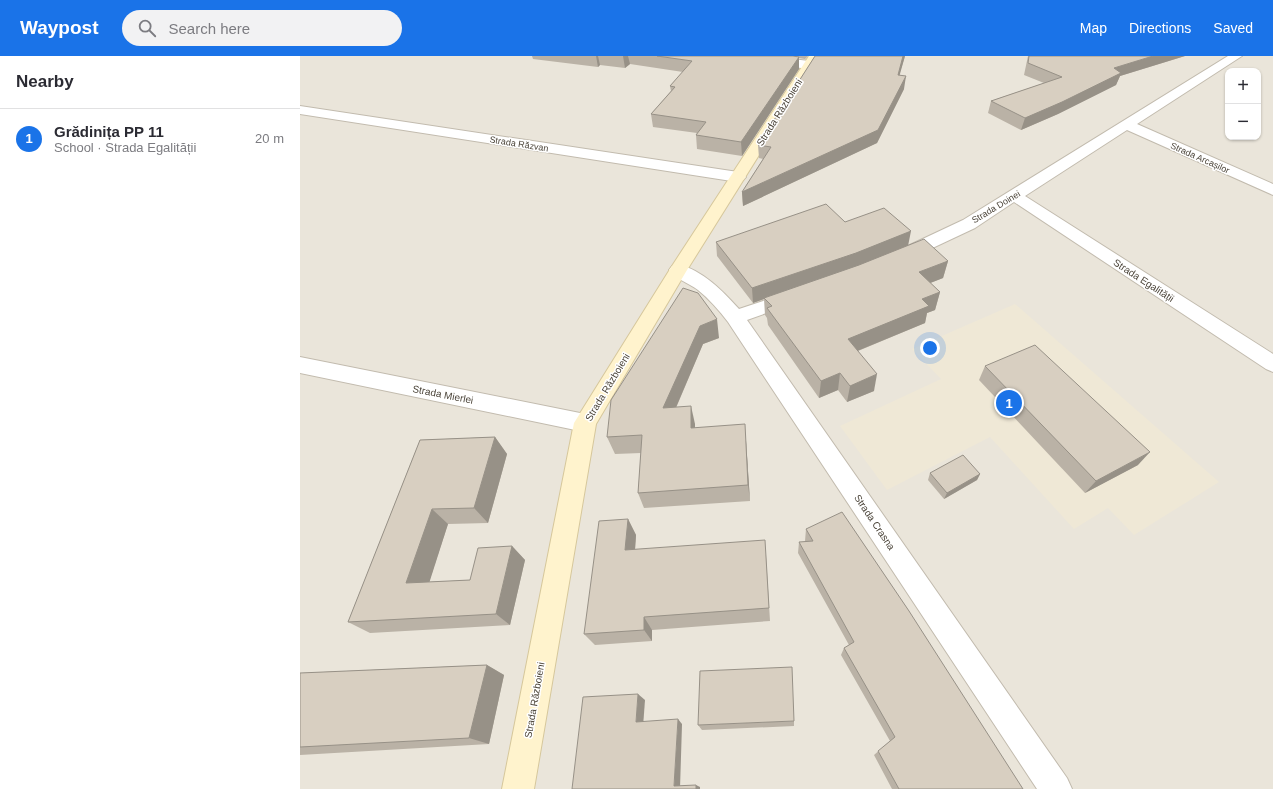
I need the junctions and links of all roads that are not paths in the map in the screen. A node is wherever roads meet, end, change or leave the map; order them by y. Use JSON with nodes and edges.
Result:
{"nodes":[{"id":1,"x":739,"y":56,"type":"edge"},
{"id":2,"x":1236,"y":56,"type":"edge"},
{"id":3,"x":812,"y":60,"type":"edge"},
{"id":4,"x":300,"y":110,"type":"edge"},
{"id":5,"x":1127,"y":125,"type":"junction"},
{"id":6,"x":738,"y":177,"type":"junction"},
{"id":7,"x":1273,"y":190,"type":"edge"},
{"id":8,"x":1015,"y":196,"type":"junction"},
{"id":9,"x":888,"y":262,"type":"edge"},
{"id":10,"x":678,"y":270,"type":"junction"},
{"id":11,"x":806,"y":293,"type":"edge"},
{"id":12,"x":735,"y":316,"type":"junction"},
{"id":13,"x":1273,"y":364,"type":"edge"},
{"id":14,"x":300,"y":365,"type":"edge"},
{"id":15,"x":585,"y":423,"type":"junction"},
{"id":16,"x":518,"y":789,"type":"edge"},
{"id":17,"x":1056,"y":789,"type":"edge"}],
"edges":[{"from":1,"to":3,"type":"street"},
{"from":2,"to":5,"type":"street","name":"Strada Doinei"},
{"from":3,"to":6,"type":"street","name":"Strada Războieni"},
{"from":4,"to":6,"type":"street","name":"Strada Răzvan"},
{"from":5,"to":7,"type":"street","name":"Strada Arcașilor"},
{"from":5,"to":8,"type":"street","name":"Strada Doinei"},
{"from":6,"to":10,"type":"street","name":"Strada Războieni"},
{"from":8,"to":9,"type":"street","name":"Strada Doinei"},
{"from":8,"to":13,"type":"street","name":"Strada Egalității"},
{"from":10,"to":12,"type":"street","name":"Strada Crasna"},
{"from":10,"to":15,"type":"street","name":"Strada Războieni"},
{"from":11,"to":12,"type":"street"},
{"from":12,"to":17,"type":"street","name":"Strada Crasna"},
{"from":14,"to":15,"type":"street","name":"Strada Mierlei"},
{"from":15,"to":16,"type":"street","name":"Strada Războieni"}]}
